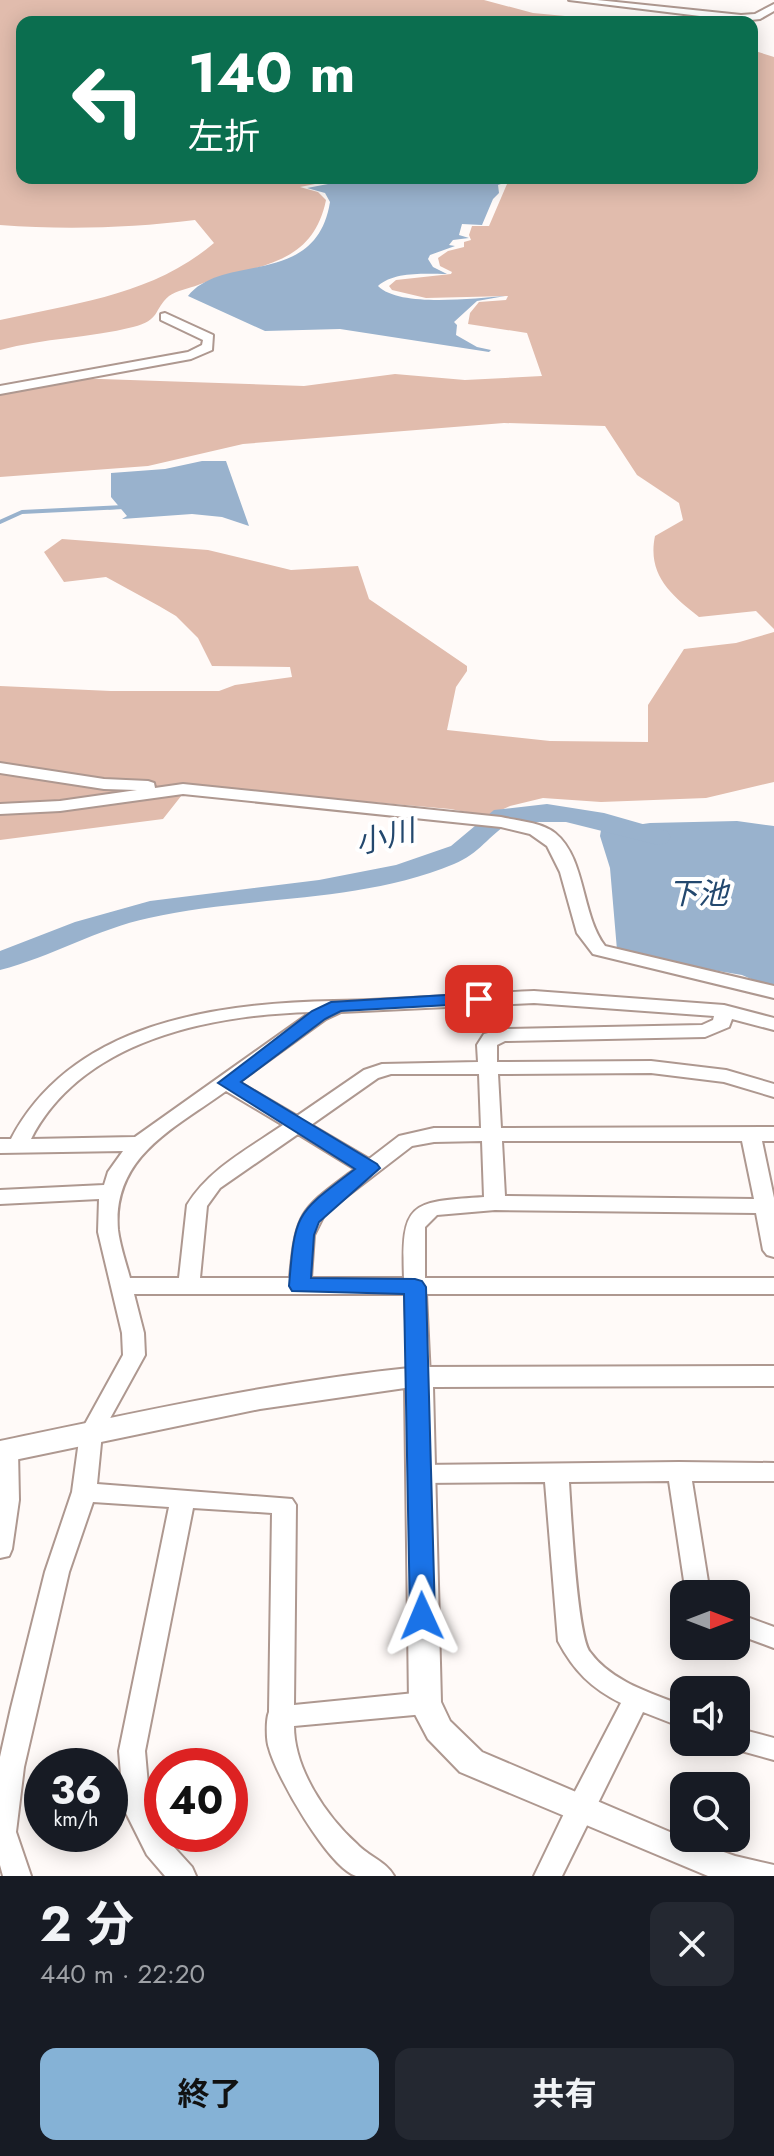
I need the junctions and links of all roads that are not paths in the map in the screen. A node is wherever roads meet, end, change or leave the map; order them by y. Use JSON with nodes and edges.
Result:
{"nodes":[{"id":1,"x":573,"y":0,"type":"edge"},
{"id":2,"x":627,"y":0,"type":"edge"},
{"id":3,"x":664,"y":0,"type":"edge"},
{"id":4,"x":594,"y":2,"type":"edge"},
{"id":5,"x":772,"y":3,"type":"edge"},
{"id":6,"x":612,"y":4,"type":"junction"},
{"id":7,"x":676,"y":10,"type":"junction"},
{"id":8,"x":732,"y":16,"type":"edge"},
{"id":9,"x":754,"y":16,"type":"edge"},
{"id":10,"x":165,"y":317,"type":"dead end"},
{"id":11,"x":0,"y":390,"type":"edge"},
{"id":12,"x":0,"y":768,"type":"edge"},
{"id":13,"x":183,"y":789,"type":"junction"},
{"id":14,"x":0,"y":809,"type":"edge"},
{"id":15,"x":774,"y":992,"type":"edge"},
{"id":16,"x":338,"y":1006,"type":"junction"},
{"id":17,"x":724,"y":1011,"type":"junction"},
{"id":18,"x":774,"y":1024,"type":"edge"},
{"id":19,"x":489,"y":1069,"type":"junction"},
{"id":20,"x":227,"y":1083,"type":"junction"},
{"id":21,"x":774,"y":1091,"type":"edge"},
{"id":22,"x":295,"y":1125,"type":"junction"},
{"id":23,"x":751,"y":1134,"type":"junction"},
{"id":24,"x":774,"y":1134,"type":"edge"},
{"id":25,"x":490,"y":1135,"type":"junction"},
{"id":26,"x":139,"y":1144,"type":"junction"},
{"id":27,"x":8,"y":1146,"type":"edge"},
{"id":28,"x":369,"y":1168,"type":"junction"},
{"id":29,"x":111,"y":1191,"type":"junction"},
{"id":30,"x":0,"y":1197,"type":"edge"},
{"id":31,"x":495,"y":1203,"type":"junction"},
{"id":32,"x":771,"y":1206,"type":"edge"},
{"id":33,"x":774,"y":1250,"type":"edge"},
{"id":34,"x":189,"y":1285,"type":"junction"},
{"id":35,"x":122,"y":1286,"type":"junction"},
{"id":36,"x":300,"y":1286,"type":"junction"},
{"id":37,"x":774,"y":1286,"type":"edge"},
{"id":38,"x":415,"y":1287,"type":"junction"},
{"id":39,"x":774,"y":1376,"type":"edge"},
{"id":40,"x":419,"y":1377,"type":"junction"},
{"id":41,"x":91,"y":1433,"type":"junction"},
{"id":42,"x":3,"y":1452,"type":"edge"},
{"id":43,"x":679,"y":1471,"type":"junction"},
{"id":44,"x":556,"y":1472,"type":"junction"},
{"id":45,"x":774,"y":1472,"type":"edge"},
{"id":46,"x":419,"y":1474,"type":"junction"},
{"id":47,"x":84,"y":1492,"type":"junction"},
{"id":48,"x":183,"y":1498,"type":"junction"},
{"id":49,"x":0,"y":1549,"type":"edge"},
{"id":50,"x":696,"y":1580,"type":"edge"},
{"id":51,"x":750,"y":1629,"type":"edge"},
{"id":52,"x":774,"y":1638,"type":"edge"},
{"id":53,"x":637,"y":1698,"type":"junction"},
{"id":54,"x":425,"y":1703,"type":"junction"},
{"id":55,"x":670,"y":1711,"type":"edge"},
{"id":56,"x":279,"y":1717,"type":"junction"},
{"id":57,"x":750,"y":1743,"type":"edge"},
{"id":58,"x":774,"y":1749,"type":"edge"},
{"id":59,"x":580,"y":1807,"type":"junction"},
{"id":60,"x":368,"y":1874,"type":"edge"},
{"id":61,"x":17,"y":1876,"type":"edge"},
{"id":62,"x":182,"y":1876,"type":"edge"},
{"id":63,"x":548,"y":1876,"type":"edge"},
{"id":64,"x":762,"y":1876,"type":"edge"}],
"edges":[{"from":1,"to":4,"type":"street"},
{"from":2,"to":6,"type":"street"},
{"from":3,"to":7,"type":"street"},
{"from":4,"to":6,"type":"street"},
{"from":5,"to":9,"type":"street"},
{"from":6,"to":7,"type":"street"},
{"from":7,"to":8,"type":"street"},
{"from":10,"to":11,"type":"street"},
{"from":12,"to":13,"type":"street"},
{"from":13,"to":14,"type":"street"},
{"from":13,"to":15,"type":"street"},
{"from":16,"to":17,"type":"street"},
{"from":16,"to":20,"type":"street"},
{"from":16,"to":27,"type":"street"},
{"from":17,"to":18,"type":"street"},
{"from":17,"to":19,"type":"street"},
{"from":19,"to":21,"type":"street"},
{"from":19,"to":22,"type":"street"},
{"from":19,"to":25,"type":"street"},
{"from":20,"to":22,"type":"street"},
{"from":20,"to":26,"type":"street"},
{"from":22,"to":28,"type":"street"},
{"from":22,"to":34,"type":"street"},
{"from":23,"to":24,"type":"street"},
{"from":23,"to":25,"type":"street"},
{"from":23,"to":32,"type":"street"},
{"from":25,"to":28,"type":"street"},
{"from":25,"to":31,"type":"street"},
{"from":26,"to":27,"type":"street"},
{"from":26,"to":29,"type":"street"},
{"from":28,"to":36,"type":"street"},
{"from":29,"to":30,"type":"street"},
{"from":29,"to":35,"type":"street"},
{"from":31,"to":32,"type":"street"},
{"from":31,"to":38,"type":"street"},
{"from":32,"to":33,"type":"street"},
{"from":34,"to":35,"type":"street"},
{"from":34,"to":36,"type":"street"},
{"from":35,"to":41,"type":"street"},
{"from":36,"to":38,"type":"street"},
{"from":37,"to":38,"type":"street"},
{"from":38,"to":40,"type":"street"},
{"from":39,"to":40,"type":"street"},
{"from":40,"to":41,"type":"street"},
{"from":40,"to":46,"type":"street"},
{"from":41,"to":42,"type":"street"},
{"from":41,"to":47,"type":"street"},
{"from":42,"to":49,"type":"street"},
{"from":43,"to":44,"type":"street"},
{"from":43,"to":45,"type":"street"},
{"from":43,"to":50,"type":"street"},
{"from":44,"to":46,"type":"street"},
{"from":44,"to":53,"type":"street"},
{"from":46,"to":54,"type":"street"},
{"from":47,"to":48,"type":"street"},
{"from":47,"to":61,"type":"street"},
{"from":48,"to":56,"type":"street"},
{"from":48,"to":62,"type":"street"},
{"from":51,"to":52,"type":"street"},
{"from":53,"to":55,"type":"street"},
{"from":53,"to":59,"type":"street"},
{"from":54,"to":56,"type":"street"},
{"from":54,"to":59,"type":"street"},
{"from":56,"to":60,"type":"street"},
{"from":57,"to":58,"type":"street"},
{"from":59,"to":63,"type":"street"},
{"from":59,"to":64,"type":"street"}]}
